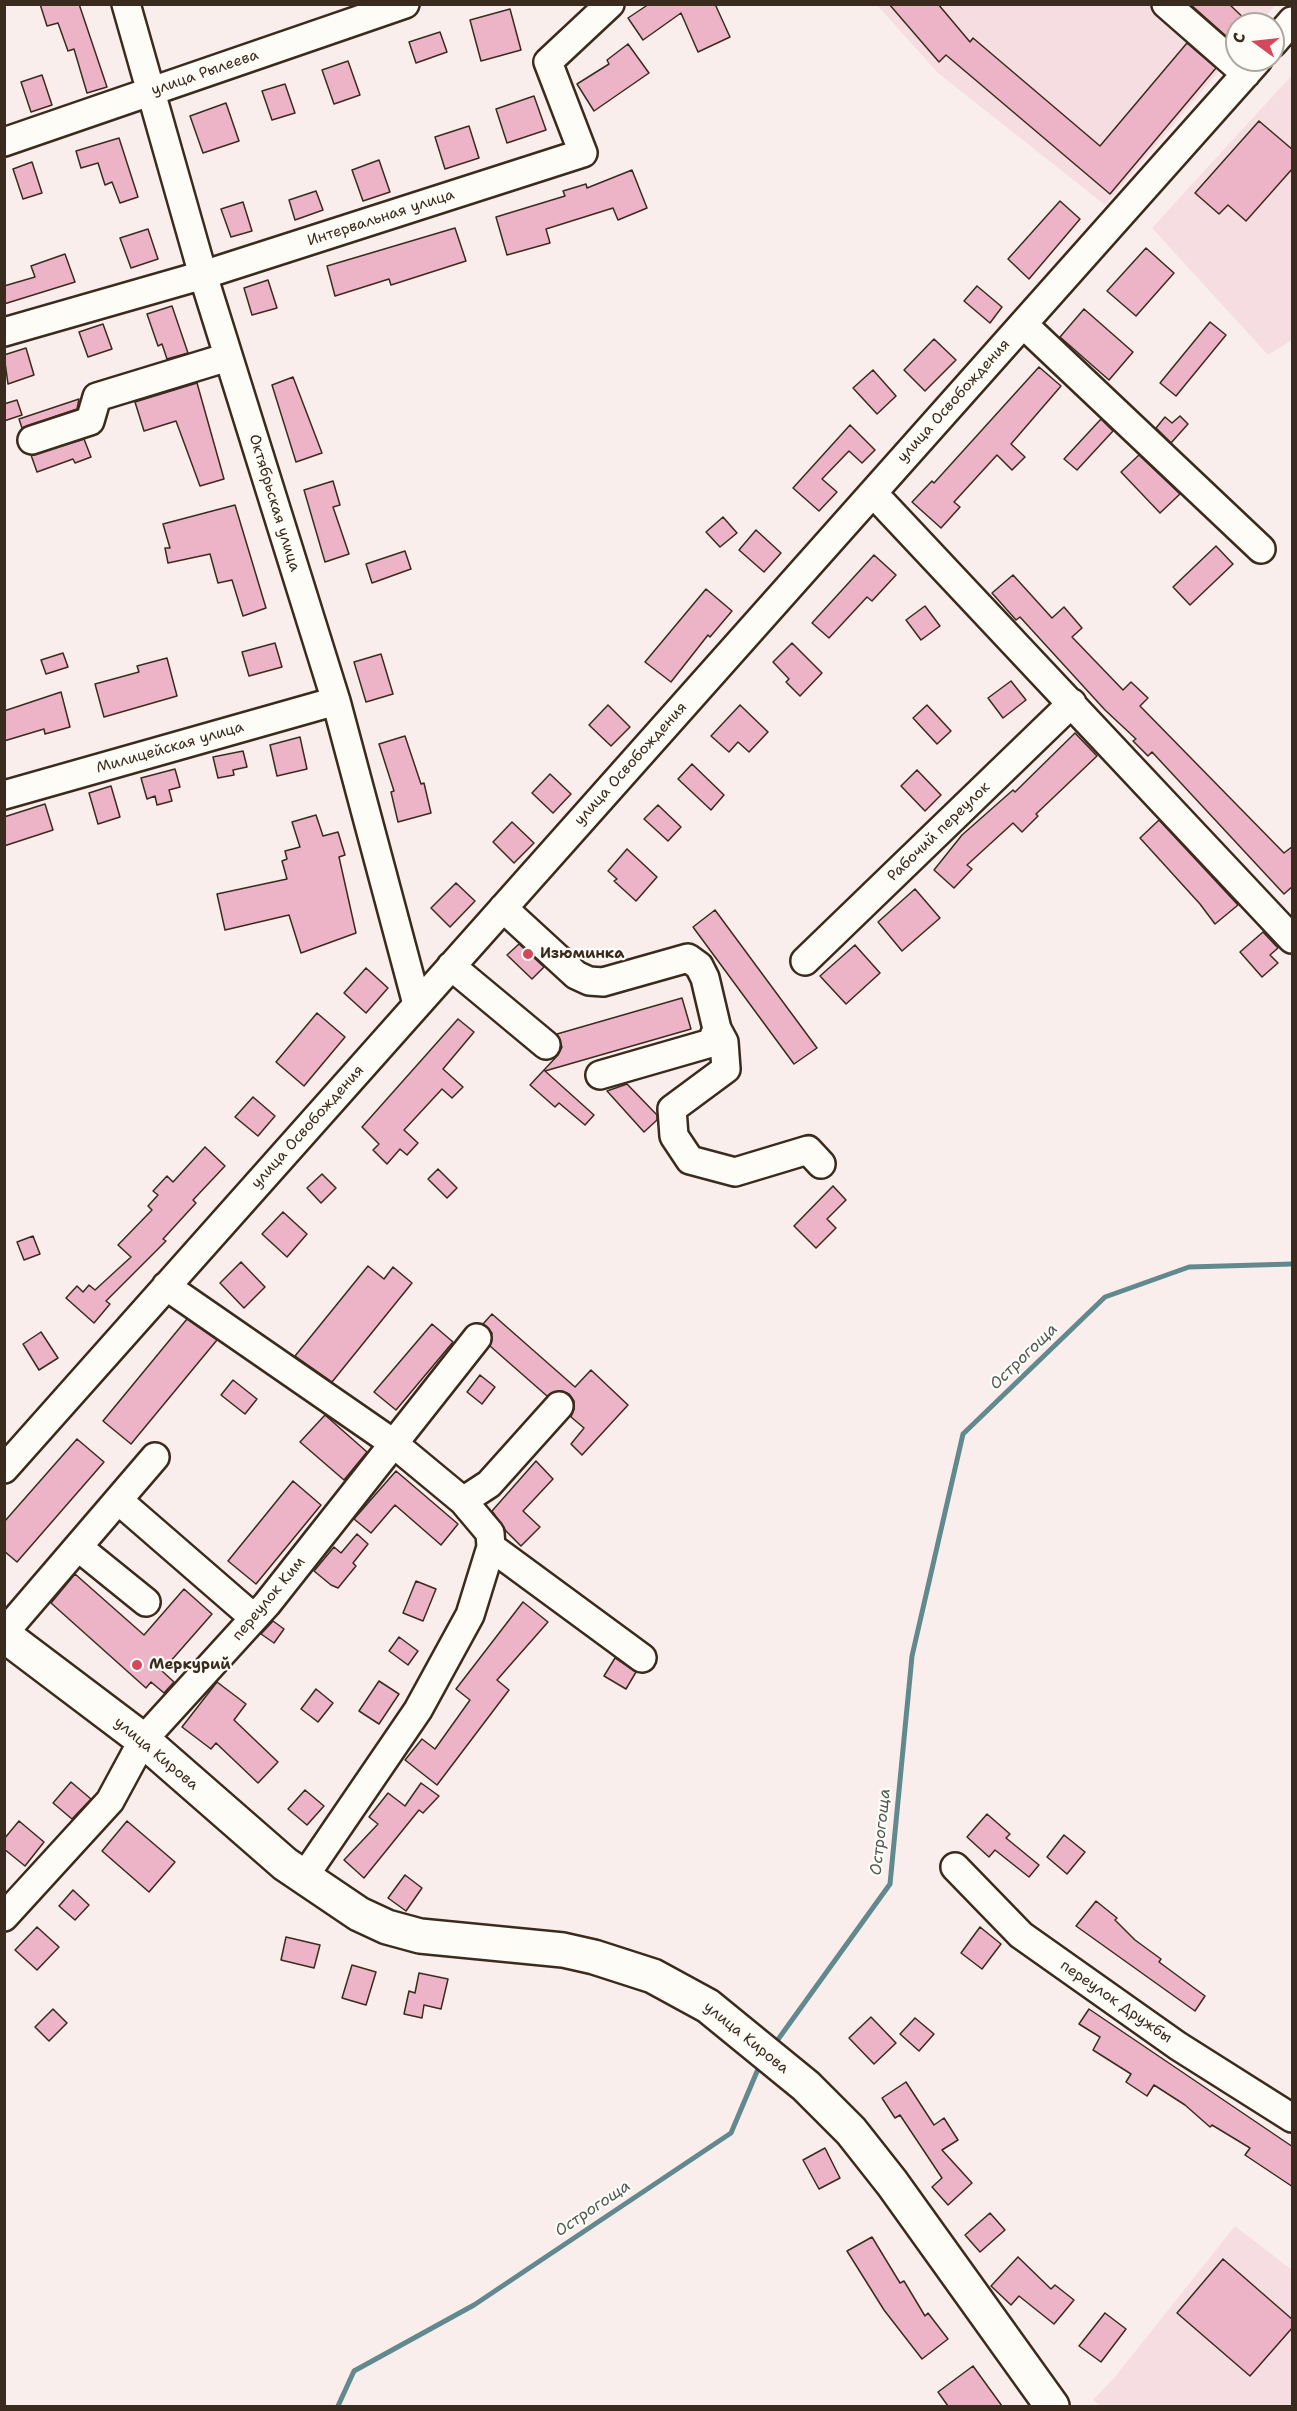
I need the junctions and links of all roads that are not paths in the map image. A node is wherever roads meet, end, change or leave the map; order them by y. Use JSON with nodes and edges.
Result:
{"nodes":[{"id":1,"x":126,"y":4,"type":"edge"},
{"id":2,"x":405,"y":4,"type":"edge"},
{"id":3,"x":610,"y":4,"type":"edge"},
{"id":4,"x":1166,"y":4,"type":"edge"},
{"id":5,"x":1225,"y":47,"type":"edge"},
{"id":6,"x":1248,"y":72,"type":"edge"},
{"id":7,"x":152,"y":92,"type":"junction"},
{"id":8,"x":4,"y":142,"type":"edge"},
{"id":9,"x":203,"y":275,"type":"junction"},
{"id":10,"x":1023,"y":324,"type":"junction"},
{"id":11,"x":4,"y":332,"type":"edge"},
{"id":12,"x":228,"y":357,"type":"junction"},
{"id":13,"x":32,"y":440,"type":"dead end"},
{"id":14,"x":873,"y":493,"type":"junction"},
{"id":15,"x":1261,"y":549,"type":"dead end"},
{"id":16,"x":336,"y":701,"type":"junction"},
{"id":17,"x":1072,"y":703,"type":"junction"},
{"id":18,"x":4,"y":795,"type":"edge"},
{"id":19,"x":503,"y":908,"type":"junction"},
{"id":20,"x":1293,"y":939,"type":"edge"},
{"id":21,"x":805,"y":961,"type":"dead end"},
{"id":22,"x":451,"y":966,"type":"junction"},
{"id":23,"x":417,"y":1004,"type":"junction"},
{"id":24,"x":717,"y":1029,"type":"junction"},
{"id":25,"x":546,"y":1045,"type":"dead end"},
{"id":26,"x":600,"y":1075,"type":"dead end"},
{"id":27,"x":820,"y":1164,"type":"dead end"},
{"id":28,"x":166,"y":1286,"type":"junction"},
{"id":29,"x":477,"y":1338,"type":"dead end"},
{"id":30,"x":559,"y":1406,"type":"dead end"},
{"id":31,"x":393,"y":1443,"type":"junction"},
{"id":32,"x":155,"y":1457,"type":"dead end"},
{"id":33,"x":4,"y":1469,"type":"edge"},
{"id":34,"x":118,"y":1500,"type":"junction"},
{"id":35,"x":463,"y":1501,"type":"junction"},
{"id":36,"x":78,"y":1547,"type":"junction"},
{"id":37,"x":491,"y":1547,"type":"junction"},
{"id":38,"x":146,"y":1602,"type":"dead end"},
{"id":39,"x":254,"y":1618,"type":"junction"},
{"id":40,"x":4,"y":1634,"type":"edge"},
{"id":41,"x":642,"y":1658,"type":"dead end"},
{"id":42,"x":143,"y":1740,"type":"junction"},
{"id":43,"x":955,"y":1867,"type":"dead end"},
{"id":44,"x":304,"y":1877,"type":"junction"},
{"id":45,"x":4,"y":1917,"type":"edge"},
{"id":46,"x":1293,"y":2118,"type":"edge"},
{"id":47,"x":1046,"y":2404,"type":"edge"}],
"edges":[{"from":1,"to":7,"type":"street","name":"Октябрьская улица"},
{"from":2,"to":7,"type":"street","name":"улица Рылеева"},
{"from":3,"to":9,"type":"street","name":"Интервальная улица"},
{"from":4,"to":5,"type":"street"},
{"from":6,"to":10,"type":"street","name":"улица Освобождения"},
{"from":7,"to":8,"type":"street","name":"улица Рылеева"},
{"from":7,"to":9,"type":"street","name":"Октябрьская улица"},
{"from":9,"to":11,"type":"street","name":"Интервальная улица"},
{"from":9,"to":12,"type":"street","name":"Октябрьская улица"},
{"from":10,"to":14,"type":"street","name":"улица Освобождения"},
{"from":10,"to":15,"type":"street"},
{"from":12,"to":13,"type":"street"},
{"from":12,"to":16,"type":"street","name":"Октябрьская улица"},
{"from":14,"to":17,"type":"street"},
{"from":14,"to":19,"type":"street","name":"улица Освобождения"},
{"from":16,"to":18,"type":"street","name":"Милицейская улица"},
{"from":16,"to":23,"type":"street","name":"Октябрьская улица"},
{"from":17,"to":20,"type":"street"},
{"from":17,"to":21,"type":"street","name":"Рабочий переулок"},
{"from":19,"to":22,"type":"street","name":"улица Освобождения"},
{"from":19,"to":24,"type":"street"},
{"from":22,"to":23,"type":"street","name":"улица Освобождения"},
{"from":22,"to":25,"type":"street"},
{"from":23,"to":28,"type":"street","name":"улица Освобождения"},
{"from":24,"to":26,"type":"street"},
{"from":24,"to":27,"type":"street"},
{"from":28,"to":31,"type":"street"},
{"from":28,"to":33,"type":"street","name":"улица Освобождения"},
{"from":29,"to":31,"type":"street","name":"переулок Ким"},
{"from":30,"to":35,"type":"street"},
{"from":31,"to":35,"type":"street"},
{"from":31,"to":39,"type":"street","name":"переулок Ким"},
{"from":32,"to":34,"type":"street"},
{"from":34,"to":36,"type":"street"},
{"from":34,"to":39,"type":"street"},
{"from":35,"to":37,"type":"street"},
{"from":36,"to":38,"type":"street"},
{"from":36,"to":40,"type":"street"},
{"from":37,"to":41,"type":"street"},
{"from":37,"to":44,"type":"street"},
{"from":39,"to":42,"type":"street","name":"переулок Ким"},
{"from":40,"to":42,"type":"main road","name":"улица Кирова"},
{"from":42,"to":44,"type":"main road","name":"улица Кирова"},
{"from":42,"to":45,"type":"street","name":"переулок Ким"},
{"from":43,"to":46,"type":"street","name":"переулок Дружбы"},
{"from":44,"to":47,"type":"main road","name":"улица Кирова"}]}
